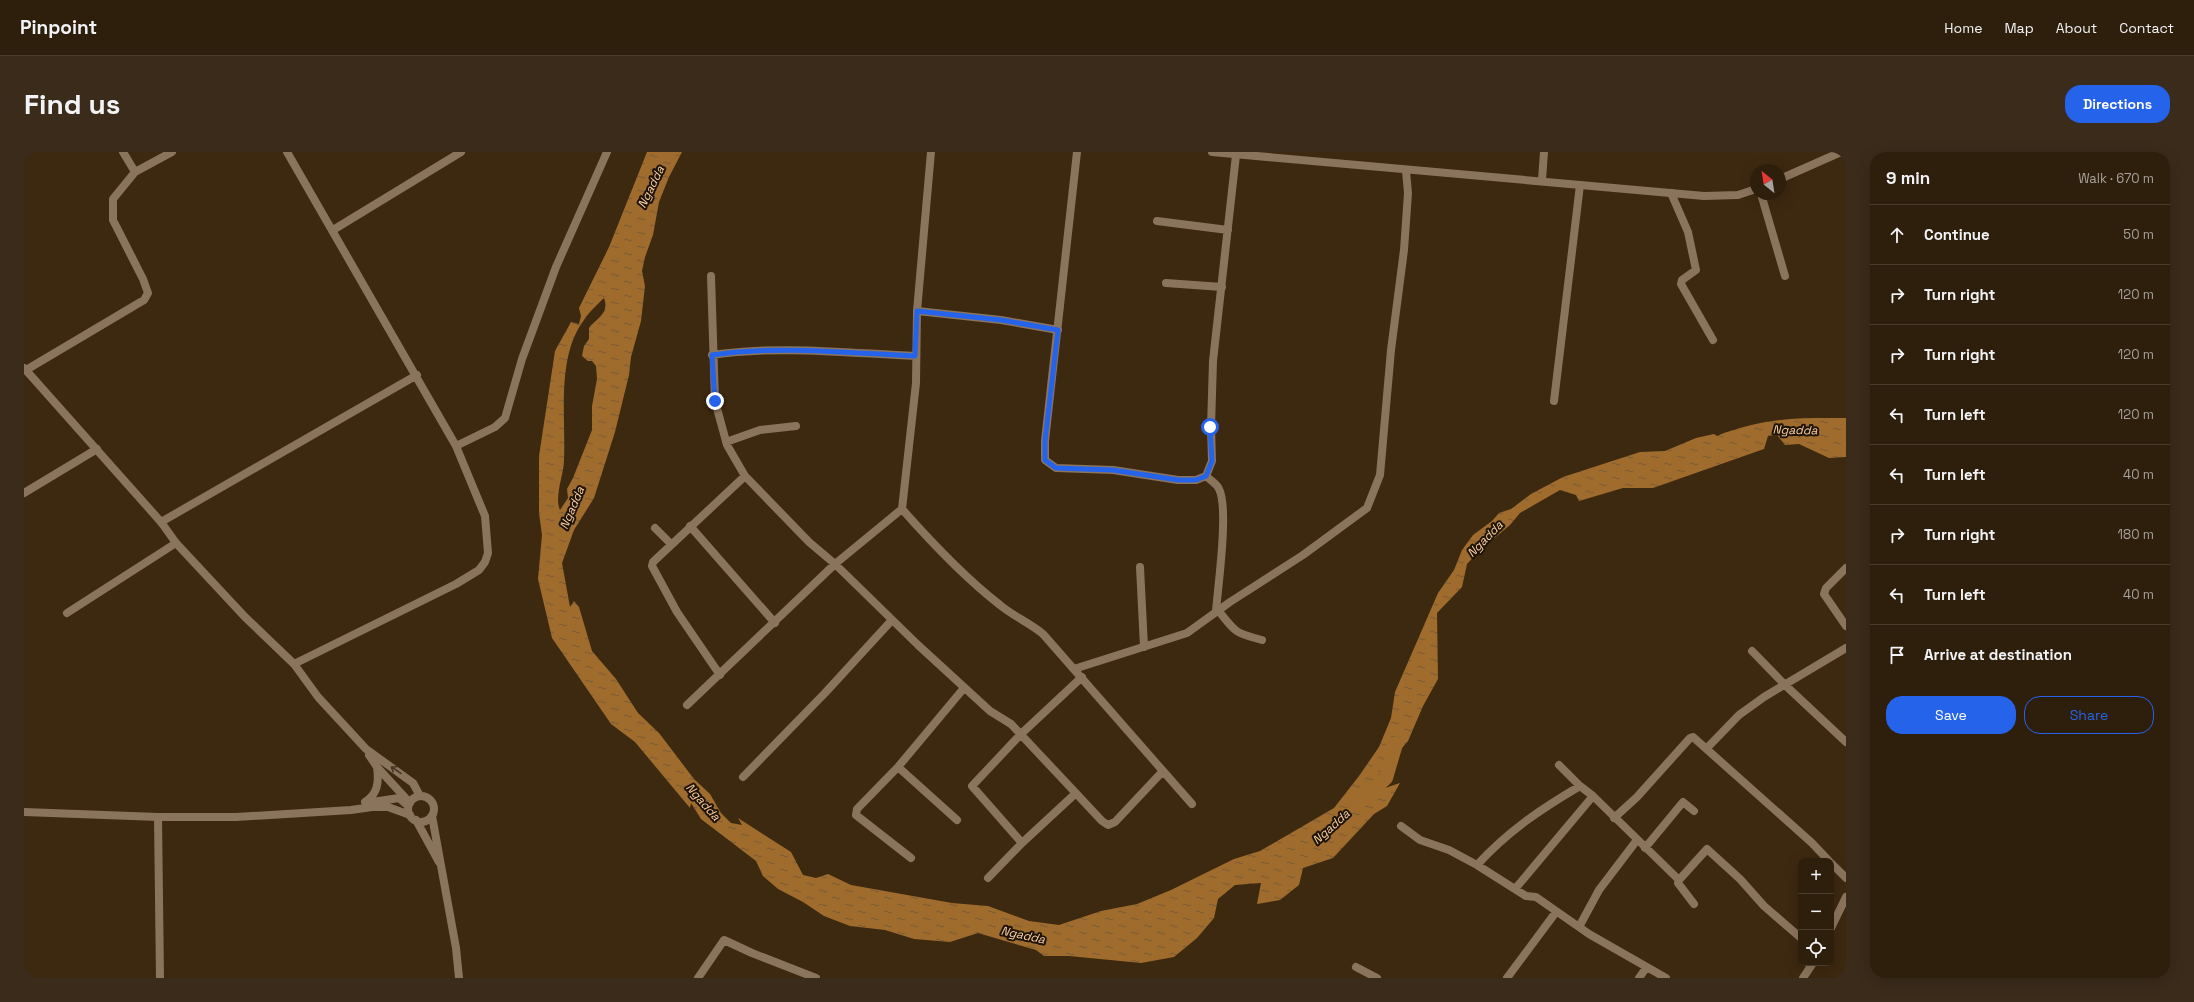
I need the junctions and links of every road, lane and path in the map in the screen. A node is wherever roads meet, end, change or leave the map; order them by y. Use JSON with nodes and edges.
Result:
{"nodes":[{"id":1,"x":123,"y":152,"type":"edge"},
{"id":2,"x":172,"y":152,"type":"edge"},
{"id":3,"x":287,"y":152,"type":"edge"},
{"id":4,"x":461,"y":152,"type":"edge"},
{"id":5,"x":607,"y":152,"type":"edge"},
{"id":6,"x":930,"y":152,"type":"edge"},
{"id":7,"x":1077,"y":152,"type":"edge"},
{"id":8,"x":1212,"y":152,"type":"edge"},
{"id":9,"x":1544,"y":152,"type":"edge"},
{"id":10,"x":1841,"y":152,"type":"edge"},
{"id":11,"x":448,"y":155,"type":"edge"},
{"id":12,"x":1236,"y":155,"type":"junction"},
{"id":13,"x":1406,"y":171,"type":"junction"},
{"id":14,"x":135,"y":172,"type":"junction"},
{"id":15,"x":1786,"y":176,"type":"edge"},
{"id":16,"x":1542,"y":180,"type":"junction"},
{"id":17,"x":1580,"y":185,"type":"junction"},
{"id":18,"x":1750,"y":191,"type":"edge"},
{"id":19,"x":1671,"y":193,"type":"junction"},
{"id":20,"x":1763,"y":200,"type":"edge"},
{"id":21,"x":1157,"y":221,"type":"dead end"},
{"id":22,"x":332,"y":230,"type":"junction"},
{"id":23,"x":1228,"y":230,"type":"junction"},
{"id":24,"x":711,"y":276,"type":"dead end"},
{"id":25,"x":1785,"y":276,"type":"dead end"},
{"id":26,"x":1166,"y":283,"type":"dead end"},
{"id":27,"x":1222,"y":287,"type":"junction"},
{"id":28,"x":917,"y":311,"type":"junction"},
{"id":29,"x":1058,"y":330,"type":"junction"},
{"id":30,"x":1713,"y":340,"type":"dead end"},
{"id":31,"x":712,"y":355,"type":"junction"},
{"id":32,"x":915,"y":356,"type":"junction"},
{"id":33,"x":25,"y":369,"type":"edge"},
{"id":34,"x":417,"y":375,"type":"junction"},
{"id":35,"x":1554,"y":401,"type":"dead end"},
{"id":36,"x":796,"y":426,"type":"dead end"},
{"id":37,"x":726,"y":442,"type":"junction"},
{"id":38,"x":456,"y":446,"type":"junction"},
{"id":39,"x":97,"y":449,"type":"junction"},
{"id":40,"x":745,"y":476,"type":"junction"},
{"id":41,"x":1206,"y":476,"type":"junction"},
{"id":42,"x":24,"y":494,"type":"edge"},
{"id":43,"x":902,"y":509,"type":"junction"},
{"id":44,"x":161,"y":522,"type":"junction"},
{"id":45,"x":690,"y":526,"type":"junction"},
{"id":46,"x":655,"y":528,"type":"dead end"},
{"id":47,"x":176,"y":543,"type":"junction"},
{"id":48,"x":671,"y":544,"type":"junction"},
{"id":49,"x":835,"y":564,"type":"junction"},
{"id":50,"x":1140,"y":567,"type":"dead end"},
{"id":51,"x":1846,"y":568,"type":"edge"},
{"id":52,"x":1217,"y":611,"type":"junction"},
{"id":53,"x":67,"y":613,"type":"dead end"},
{"id":54,"x":892,"y":620,"type":"junction"},
{"id":55,"x":775,"y":623,"type":"junction"},
{"id":56,"x":1846,"y":626,"type":"edge"},
{"id":57,"x":1262,"y":640,"type":"dead end"},
{"id":58,"x":1144,"y":647,"type":"junction"},
{"id":59,"x":1846,"y":648,"type":"edge"},
{"id":60,"x":1752,"y":652,"type":"dead end"},
{"id":61,"x":294,"y":664,"type":"junction"},
{"id":62,"x":1074,"y":669,"type":"junction"},
{"id":63,"x":720,"y":675,"type":"junction"},
{"id":64,"x":1082,"y":678,"type":"junction"},
{"id":65,"x":1784,"y":685,"type":"junction"},
{"id":66,"x":964,"y":688,"type":"junction"},
{"id":67,"x":687,"y":706,"type":"dead end"},
{"id":68,"x":1021,"y":734,"type":"junction"},
{"id":69,"x":1846,"y":742,"type":"edge"},
{"id":70,"x":1706,"y":748,"type":"junction"},
{"id":71,"x":366,"y":749,"type":"junction"},
{"id":72,"x":1558,"y":765,"type":"dead end"},
{"id":73,"x":377,"y":767,"type":"junction"},
{"id":74,"x":898,"y":768,"type":"junction"},
{"id":75,"x":1163,"y":771,"type":"junction"},
{"id":76,"x":743,"y":777,"type":"dead end"},
{"id":77,"x":1580,"y":786,"type":"junction"},
{"id":78,"x":1076,"y":793,"type":"junction"},
{"id":79,"x":420,"y":796,"type":"junction"},
{"id":80,"x":1593,"y":796,"type":"junction"},
{"id":81,"x":363,"y":803,"type":"junction"},
{"id":82,"x":1192,"y":804,"type":"dead end"},
{"id":83,"x":409,"y":805,"type":"junction"},
{"id":84,"x":351,"y":810,"type":"junction"},
{"id":85,"x":1694,"y":811,"type":"dead end"},
{"id":86,"x":24,"y":812,"type":"edge"},
{"id":87,"x":432,"y":816,"type":"junction"},
{"id":88,"x":158,"y":817,"type":"junction"},
{"id":89,"x":413,"y":818,"type":"junction"},
{"id":90,"x":1614,"y":818,"type":"junction"},
{"id":91,"x":957,"y":820,"type":"dead end"},
{"id":92,"x":1401,"y":826,"type":"dead end"},
{"id":93,"x":1637,"y":840,"type":"junction"},
{"id":94,"x":1022,"y":843,"type":"junction"},
{"id":95,"x":1645,"y":848,"type":"junction"},
{"id":96,"x":911,"y":858,"type":"dead end"},
{"id":97,"x":1826,"y":858,"type":"edge"},
{"id":98,"x":1477,"y":865,"type":"junction"},
{"id":99,"x":1834,"y":866,"type":"edge"},
{"id":100,"x":443,"y":869,"type":"junction"},
{"id":101,"x":988,"y":878,"type":"dead end"},
{"id":102,"x":1846,"y":878,"type":"edge"},
{"id":103,"x":1680,"y":880,"type":"junction"},
{"id":104,"x":1515,"y":890,"type":"junction"},
{"id":105,"x":1846,"y":897,"type":"edge"},
{"id":106,"x":1694,"y":904,"type":"dead end"},
{"id":107,"x":1556,"y":912,"type":"junction"},
{"id":108,"x":1834,"y":922,"type":"edge"},
{"id":109,"x":1579,"y":927,"type":"junction"},
{"id":110,"x":1798,"y":935,"type":"edge"},
{"id":111,"x":1811,"y":966,"type":"edge"},
{"id":112,"x":1356,"y":967,"type":"dead end"},
{"id":113,"x":1646,"y":968,"type":"junction"},
{"id":114,"x":160,"y":978,"type":"edge"},
{"id":115,"x":459,"y":978,"type":"edge"},
{"id":116,"x":698,"y":978,"type":"edge"},
{"id":117,"x":816,"y":978,"type":"edge"},
{"id":118,"x":1377,"y":978,"type":"edge"},
{"id":119,"x":1507,"y":978,"type":"edge"},
{"id":120,"x":1639,"y":978,"type":"edge"},
{"id":121,"x":1666,"y":978,"type":"edge"},
{"id":122,"x":1803,"y":978,"type":"edge"}],
"edges":[{"from":1,"to":14,"type":"street"},
{"from":2,"to":14,"type":"street"},
{"from":3,"to":22,"type":"street"},
{"from":4,"to":11,"type":"street"},
{"from":5,"to":38,"type":"street"},
{"from":6,"to":28,"type":"street"},
{"from":7,"to":29,"type":"street"},
{"from":8,"to":12,"type":"street"},
{"from":9,"to":16,"type":"street"},
{"from":10,"to":15,"type":"street"},
{"from":11,"to":22,"type":"street"},
{"from":12,"to":13,"type":"street"},
{"from":12,"to":23,"type":"street"},
{"from":13,"to":16,"type":"street"},
{"from":13,"to":52,"type":"street"},
{"from":14,"to":33,"type":"street"},
{"from":16,"to":17,"type":"street"},
{"from":17,"to":19,"type":"street"},
{"from":17,"to":35,"type":"street"},
{"from":18,"to":19,"type":"street"},
{"from":19,"to":30,"type":"street"},
{"from":20,"to":25,"type":"street"},
{"from":21,"to":23,"type":"street"},
{"from":22,"to":34,"type":"street"},
{"from":23,"to":27,"type":"street"},
{"from":24,"to":31,"type":"street"},
{"from":26,"to":27,"type":"street"},
{"from":27,"to":41,"type":"street"},
{"from":28,"to":29,"type":"street"},
{"from":28,"to":32,"type":"street"},
{"from":29,"to":41,"type":"street"},
{"from":31,"to":32,"type":"street"},
{"from":31,"to":37,"type":"street"},
{"from":32,"to":43,"type":"street"},
{"from":33,"to":39,"type":"street"},
{"from":34,"to":38,"type":"street"},
{"from":34,"to":44,"type":"street"},
{"from":36,"to":37,"type":"street"},
{"from":37,"to":40,"type":"street"},
{"from":38,"to":61,"type":"street"},
{"from":39,"to":42,"type":"street"},
{"from":39,"to":44,"type":"street"},
{"from":40,"to":45,"type":"street"},
{"from":40,"to":49,"type":"street"},
{"from":41,"to":52,"type":"street"},
{"from":43,"to":49,"type":"street"},
{"from":43,"to":62,"type":"street"},
{"from":44,"to":47,"type":"street"},
{"from":45,"to":48,"type":"street"},
{"from":45,"to":55,"type":"street"},
{"from":46,"to":48,"type":"street"},
{"from":47,"to":53,"type":"street"},
{"from":47,"to":61,"type":"street"},
{"from":48,"to":63,"type":"street"},
{"from":49,"to":54,"type":"street"},
{"from":49,"to":55,"type":"street"},
{"from":50,"to":58,"type":"street"},
{"from":51,"to":56,"type":"street"},
{"from":52,"to":57,"type":"street"},
{"from":52,"to":58,"type":"street"},
{"from":54,"to":66,"type":"street"},
{"from":54,"to":76,"type":"street"},
{"from":55,"to":63,"type":"street"},
{"from":58,"to":62,"type":"street"},
{"from":59,"to":65,"type":"street"},
{"from":60,"to":65,"type":"street"},
{"from":61,"to":71,"type":"street"},
{"from":62,"to":64,"type":"street"},
{"from":63,"to":67,"type":"street"},
{"from":64,"to":68,"type":"street"},
{"from":64,"to":75,"type":"street"},
{"from":65,"to":69,"type":"street"},
{"from":65,"to":70,"type":"street"},
{"from":66,"to":68,"type":"street"},
{"from":66,"to":74,"type":"street"},
{"from":68,"to":78,"type":"street"},
{"from":68,"to":94,"type":"street"},
{"from":70,"to":90,"type":"street"},
{"from":70,"to":97,"type":"street"},
{"from":71,"to":73,"type":"street"},
{"from":79,"to":71,"type":"street","one_way":true},
{"from":72,"to":77,"type":"street"},
{"from":73,"to":81,"type":"street"},
{"from":73,"to":83,"type":"street"},
{"from":74,"to":91,"type":"street"},
{"from":74,"to":96,"type":"street"},
{"from":75,"to":78,"type":"street"},
{"from":75,"to":82,"type":"street"},
{"from":77,"to":80,"type":"street"},
{"from":77,"to":98,"type":"street"},
{"from":78,"to":94,"type":"street"},
{"from":79,"to":83,"type":"street"},
{"from":79,"to":87,"type":"street"},
{"from":80,"to":90,"type":"street"},
{"from":80,"to":104,"type":"street"},
{"from":81,"to":83,"type":"street"},
{"from":81,"to":84,"type":"street"},
{"from":83,"to":89,"type":"street"},
{"from":84,"to":88,"type":"street"},
{"from":84,"to":89,"type":"street"},
{"from":85,"to":95,"type":"street"},
{"from":86,"to":88,"type":"street"},
{"from":87,"to":89,"type":"street"},
{"from":87,"to":100,"type":"street"},
{"from":88,"to":114,"type":"street"},
{"from":89,"to":100,"type":"street"},
{"from":90,"to":93,"type":"street"},
{"from":92,"to":98,"type":"street"},
{"from":93,"to":95,"type":"street"},
{"from":93,"to":109,"type":"street"},
{"from":94,"to":101,"type":"street"},
{"from":95,"to":103,"type":"street"},
{"from":98,"to":104,"type":"street"},
{"from":99,"to":102,"type":"street"},
{"from":100,"to":115,"type":"street"},
{"from":103,"to":106,"type":"street"},
{"from":103,"to":110,"type":"street"},
{"from":104,"to":107,"type":"street"},
{"from":105,"to":108,"type":"street"},
{"from":107,"to":109,"type":"street"},
{"from":107,"to":119,"type":"street"},
{"from":109,"to":113,"type":"street"},
{"from":111,"to":122,"type":"street"},
{"from":112,"to":118,"type":"street"},
{"from":113,"to":120,"type":"street"},
{"from":113,"to":121,"type":"street"},
{"from":116,"to":117,"type":"street"}]}
